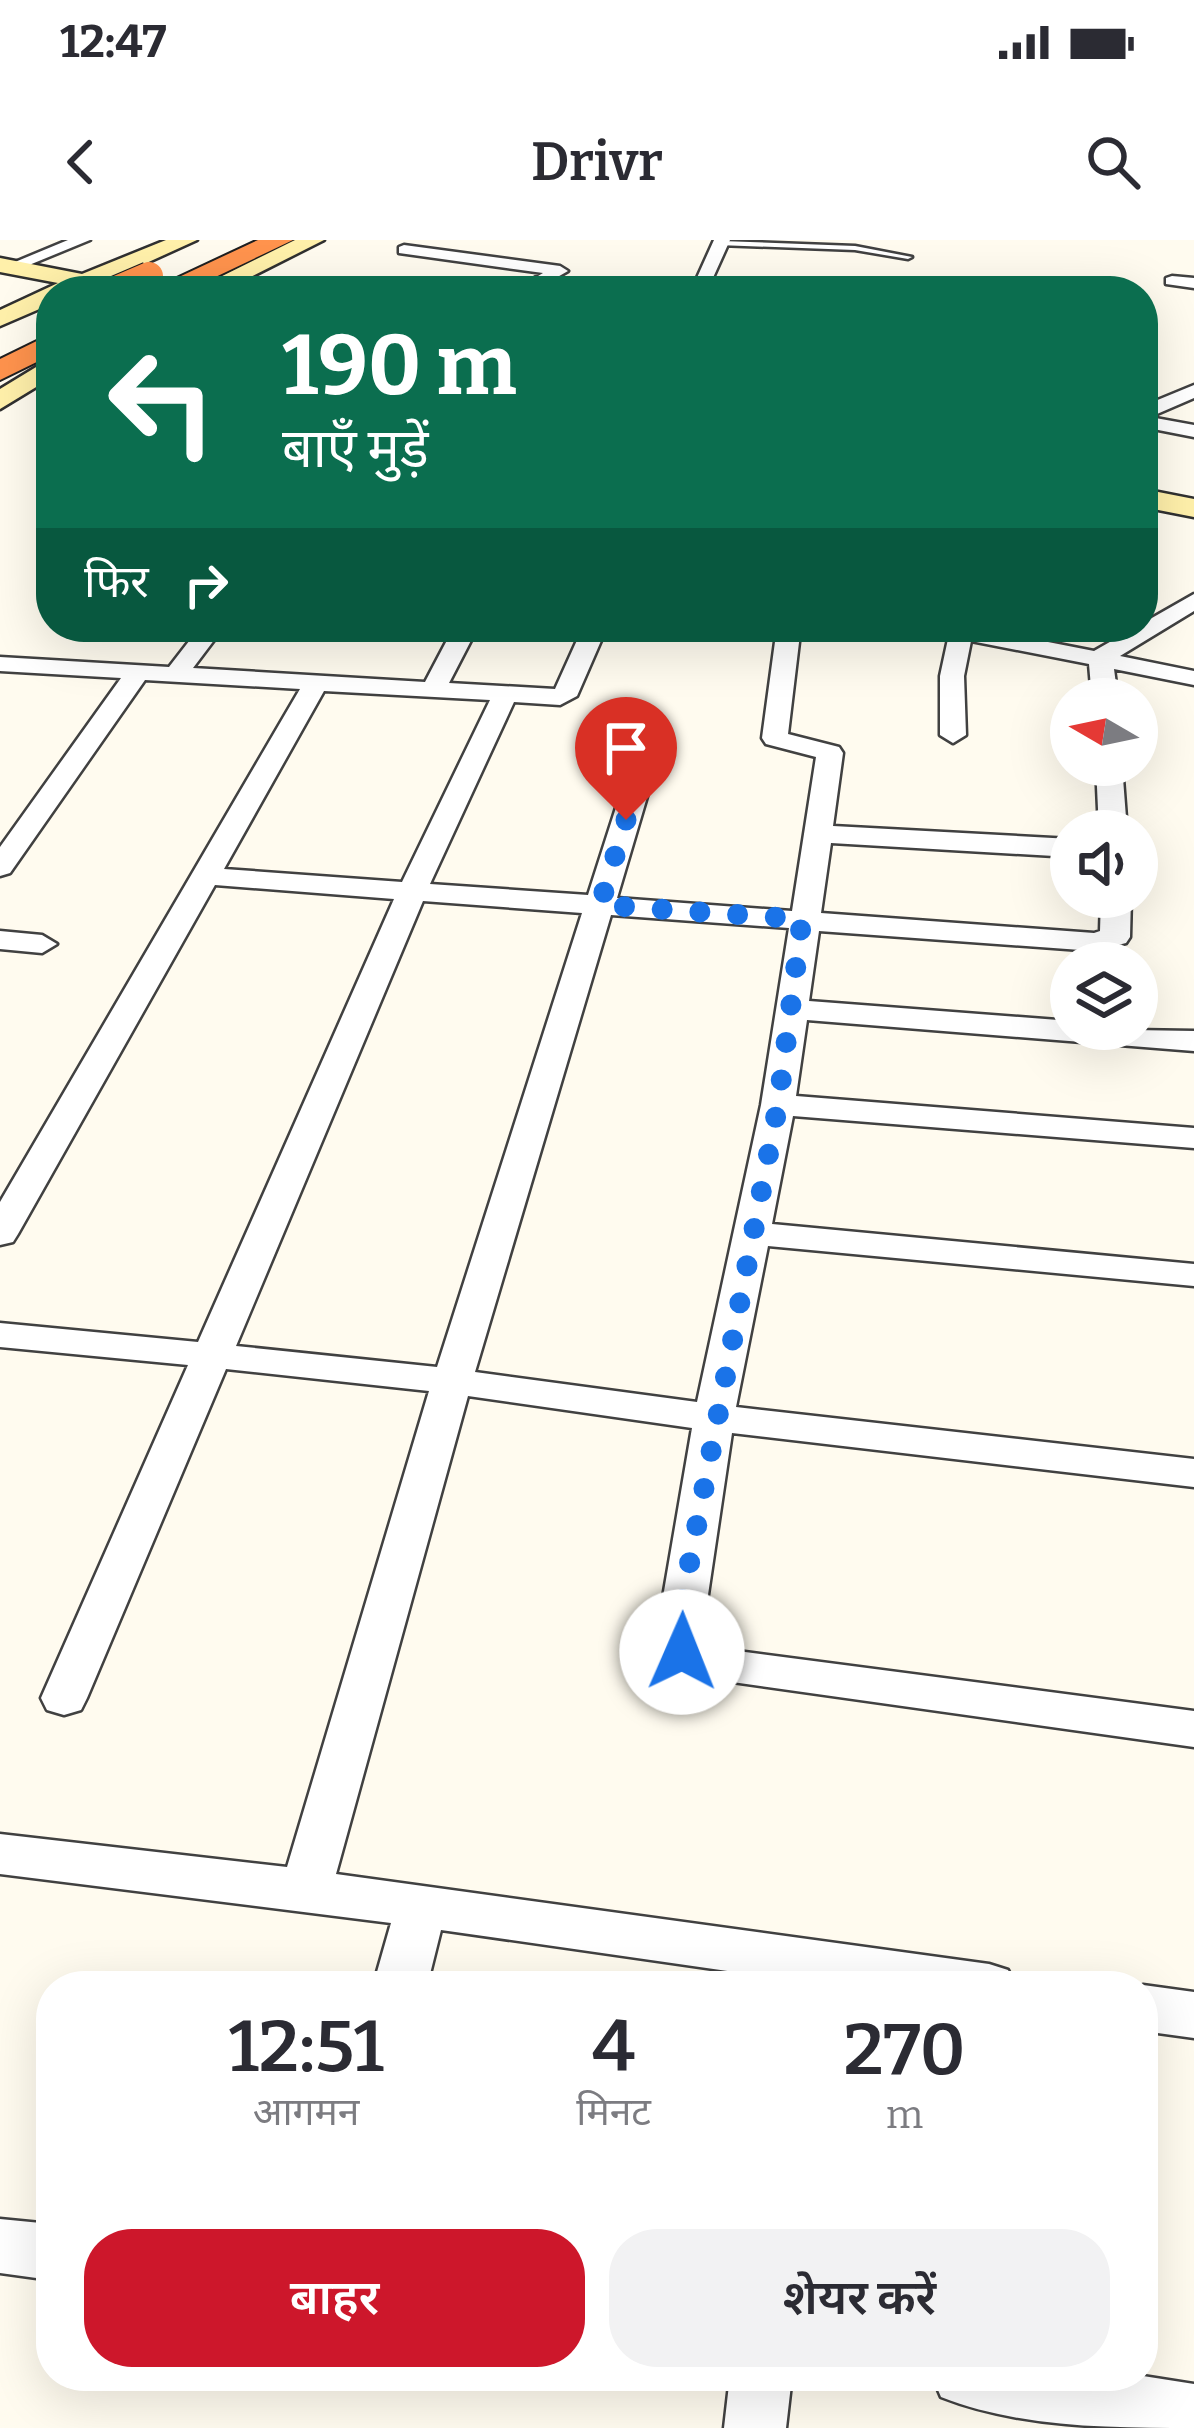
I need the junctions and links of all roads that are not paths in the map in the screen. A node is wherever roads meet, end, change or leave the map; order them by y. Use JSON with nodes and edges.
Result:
{"nodes":[{"id":1,"x":82,"y":240,"type":"edge"},
{"id":2,"x":186,"y":240,"type":"edge"},
{"id":3,"x":233,"y":240,"type":"edge"},
{"id":4,"x":280,"y":240,"type":"edge"},
{"id":5,"x":313,"y":240,"type":"edge"},
{"id":6,"x":722,"y":242,"type":"edge"},
{"id":7,"x":404,"y":250,"type":"dead end"},
{"id":8,"x":908,"y":257,"type":"dead end"},
{"id":9,"x":4,"y":268,"type":"edge"},
{"id":10,"x":100,"y":276,"type":"edge"},
{"id":11,"x":181,"y":276,"type":"edge"},
{"id":12,"x":192,"y":276,"type":"edge"},
{"id":13,"x":199,"y":276,"type":"edge"},
{"id":14,"x":552,"y":276,"type":"edge"},
{"id":15,"x":706,"y":276,"type":"edge"},
{"id":16,"x":36,"y":278,"type":"edge"},
{"id":17,"x":1172,"y":281,"type":"dead end"},
{"id":18,"x":1194,"y":283,"type":"edge"},
{"id":19,"x":36,"y":303,"type":"edge"},
{"id":20,"x":0,"y":319,"type":"edge"},
{"id":21,"x":36,"y":326,"type":"edge"},
{"id":22,"x":0,"y":343,"type":"edge"},
{"id":23,"x":36,"y":351,"type":"edge"},
{"id":24,"x":0,"y":370,"type":"edge"},
{"id":25,"x":36,"y":376,"type":"edge"},
{"id":26,"x":1194,"y":391,"type":"edge"},
{"id":27,"x":0,"y":401,"type":"edge"},
{"id":28,"x":1158,"y":409,"type":"edge"},
{"id":29,"x":1158,"y":421,"type":"edge"},
{"id":30,"x":1194,"y":430,"type":"edge"},
{"id":31,"x":1158,"y":488,"type":"edge"},
{"id":32,"x":1194,"y":495,"type":"edge"},
{"id":33,"x":1158,"y":501,"type":"edge"},
{"id":34,"x":1194,"y":508,"type":"edge"},
{"id":35,"x":1159,"y":596,"type":"dead end"},
{"id":36,"x":1193,"y":602,"type":"edge"},
{"id":37,"x":1158,"y":623,"type":"edge"},
{"id":38,"x":200,"y":642,"type":"edge"},
{"id":39,"x":458,"y":642,"type":"edge"},
{"id":40,"x":589,"y":642,"type":"edge"},
{"id":41,"x":787,"y":642,"type":"edge"},
{"id":42,"x":959,"y":642,"type":"edge"},
{"id":43,"x":1014,"y":642,"type":"edge"},
{"id":44,"x":1127,"y":642,"type":"edge"},
{"id":45,"x":1100,"y":658,"type":"junction"},
{"id":46,"x":0,"y":664,"type":"edge"},
{"id":47,"x":137,"y":674,"type":"junction"},
{"id":48,"x":175,"y":675,"type":"junction"},
{"id":49,"x":1102,"y":678,"type":"edge"},
{"id":50,"x":1194,"y":678,"type":"edge"},
{"id":51,"x":317,"y":681,"type":"junction"},
{"id":52,"x":433,"y":689,"type":"junction"},
{"id":53,"x":506,"y":693,"type":"junction"},
{"id":54,"x":953,"y":735,"type":"dead end"},
{"id":55,"x":652,"y":736,"type":"dead end"},
{"id":56,"x":821,"y":834,"type":"junction"},
{"id":57,"x":1050,"y":847,"type":"edge"},
{"id":58,"x":0,"y":867,"type":"edge"},
{"id":59,"x":208,"y":876,"type":"junction"},
{"id":60,"x":413,"y":890,"type":"junction"},
{"id":61,"x":600,"y":905,"type":"junction"},
{"id":62,"x":1117,"y":918,"type":"edge"},
{"id":63,"x":802,"y":919,"type":"junction"},
{"id":64,"x":0,"y":940,"type":"edge"},
{"id":65,"x":42,"y":944,"type":"dead end"},
{"id":66,"x":794,"y":1009,"type":"junction"},
{"id":67,"x":1194,"y":1041,"type":"edge"},
{"id":68,"x":778,"y":1105,"type":"junction"},
{"id":69,"x":1194,"y":1138,"type":"edge"},
{"id":70,"x":750,"y":1233,"type":"junction"},
{"id":71,"x":0,"y":1234,"type":"edge"},
{"id":72,"x":1194,"y":1275,"type":"edge"},
{"id":73,"x":0,"y":1335,"type":"edge"},
{"id":74,"x":212,"y":1355,"type":"junction"},
{"id":75,"x":451,"y":1384,"type":"junction"},
{"id":76,"x":714,"y":1418,"type":"junction"},
{"id":77,"x":1194,"y":1473,"type":"edge"},
{"id":78,"x":64,"y":1699,"type":"dead end"},
{"id":79,"x":1194,"y":1729,"type":"edge"},
{"id":80,"x":0,"y":1854,"type":"edge"},
{"id":81,"x":305,"y":1890,"type":"junction"},
{"id":82,"x":422,"y":1906,"type":"junction"},
{"id":83,"x":404,"y":1971,"type":"edge"},
{"id":84,"x":883,"y":1971,"type":"edge"},
{"id":85,"x":1158,"y":2010,"type":"edge"},
{"id":86,"x":1194,"y":2015,"type":"edge"},
{"id":87,"x":0,"y":2246,"type":"edge"},
{"id":88,"x":36,"y":2250,"type":"edge"},
{"id":89,"x":759,"y":2391,"type":"edge"},
{"id":90,"x":1052,"y":2391,"type":"edge"},
{"id":91,"x":1194,"y":2415,"type":"edge"},
{"id":92,"x":755,"y":2428,"type":"edge"}],
"edges":[{"from":1,"to":9,"type":"street"},
{"from":2,"to":10,"type":"street"},
{"from":3,"to":11,"type":"highway"},
{"from":4,"to":12,"type":"highway"},
{"from":5,"to":13,"type":"street"},
{"from":6,"to":8,"type":"lane"},
{"from":6,"to":15,"type":"street"},
{"from":7,"to":14,"type":"street"},
{"from":9,"to":16,"type":"street"},
{"from":17,"to":18,"type":"street"},
{"from":19,"to":20,"type":"street"},
{"from":21,"to":22,"type":"highway"},
{"from":23,"to":24,"type":"highway"},
{"from":25,"to":27,"type":"street"},
{"from":26,"to":28,"type":"street"},
{"from":29,"to":30,"type":"street"},
{"from":31,"to":32,"type":"street"},
{"from":33,"to":34,"type":"street"},
{"from":35,"to":36,"type":"street"},
{"from":36,"to":37,"type":"street"},
{"from":38,"to":48,"type":"street"},
{"from":39,"to":52,"type":"street"},
{"from":40,"to":53,"type":"street"},
{"from":41,"to":56,"type":"street"},
{"from":42,"to":54,"type":"street"},
{"from":43,"to":45,"type":"street"},
{"from":44,"to":45,"type":"street"},
{"from":45,"to":49,"type":"street"},
{"from":45,"to":50,"type":"street"},
{"from":46,"to":47,"type":"street"},
{"from":47,"to":48,"type":"street"},
{"from":47,"to":58,"type":"street"},
{"from":48,"to":51,"type":"street"},
{"from":51,"to":52,"type":"street"},
{"from":51,"to":59,"type":"street"},
{"from":52,"to":53,"type":"street"},
{"from":53,"to":60,"type":"street"},
{"from":55,"to":61,"type":"street"},
{"from":56,"to":57,"type":"street"},
{"from":56,"to":63,"type":"street"},
{"from":59,"to":60,"type":"street"},
{"from":59,"to":71,"type":"street"},
{"from":60,"to":61,"type":"street"},
{"from":60,"to":74,"type":"street"},
{"from":61,"to":63,"type":"street"},
{"from":61,"to":75,"type":"street"},
{"from":62,"to":63,"type":"street"},
{"from":63,"to":66,"type":"street"},
{"from":64,"to":65,"type":"street"},
{"from":66,"to":67,"type":"street"},
{"from":66,"to":68,"type":"street"},
{"from":68,"to":69,"type":"street"},
{"from":68,"to":70,"type":"street"},
{"from":70,"to":72,"type":"street"},
{"from":70,"to":76,"type":"street"},
{"from":73,"to":74,"type":"street"},
{"from":74,"to":75,"type":"street"},
{"from":74,"to":78,"type":"street"},
{"from":75,"to":76,"type":"street"},
{"from":75,"to":81,"type":"street"},
{"from":76,"to":77,"type":"street"},
{"from":76,"to":79,"type":"street"},
{"from":80,"to":81,"type":"street"},
{"from":81,"to":82,"type":"street"},
{"from":82,"to":83,"type":"street"},
{"from":82,"to":84,"type":"street"},
{"from":85,"to":86,"type":"street"},
{"from":87,"to":88,"type":"street"},
{"from":89,"to":92,"type":"street"},
{"from":90,"to":91,"type":"street"}]}
